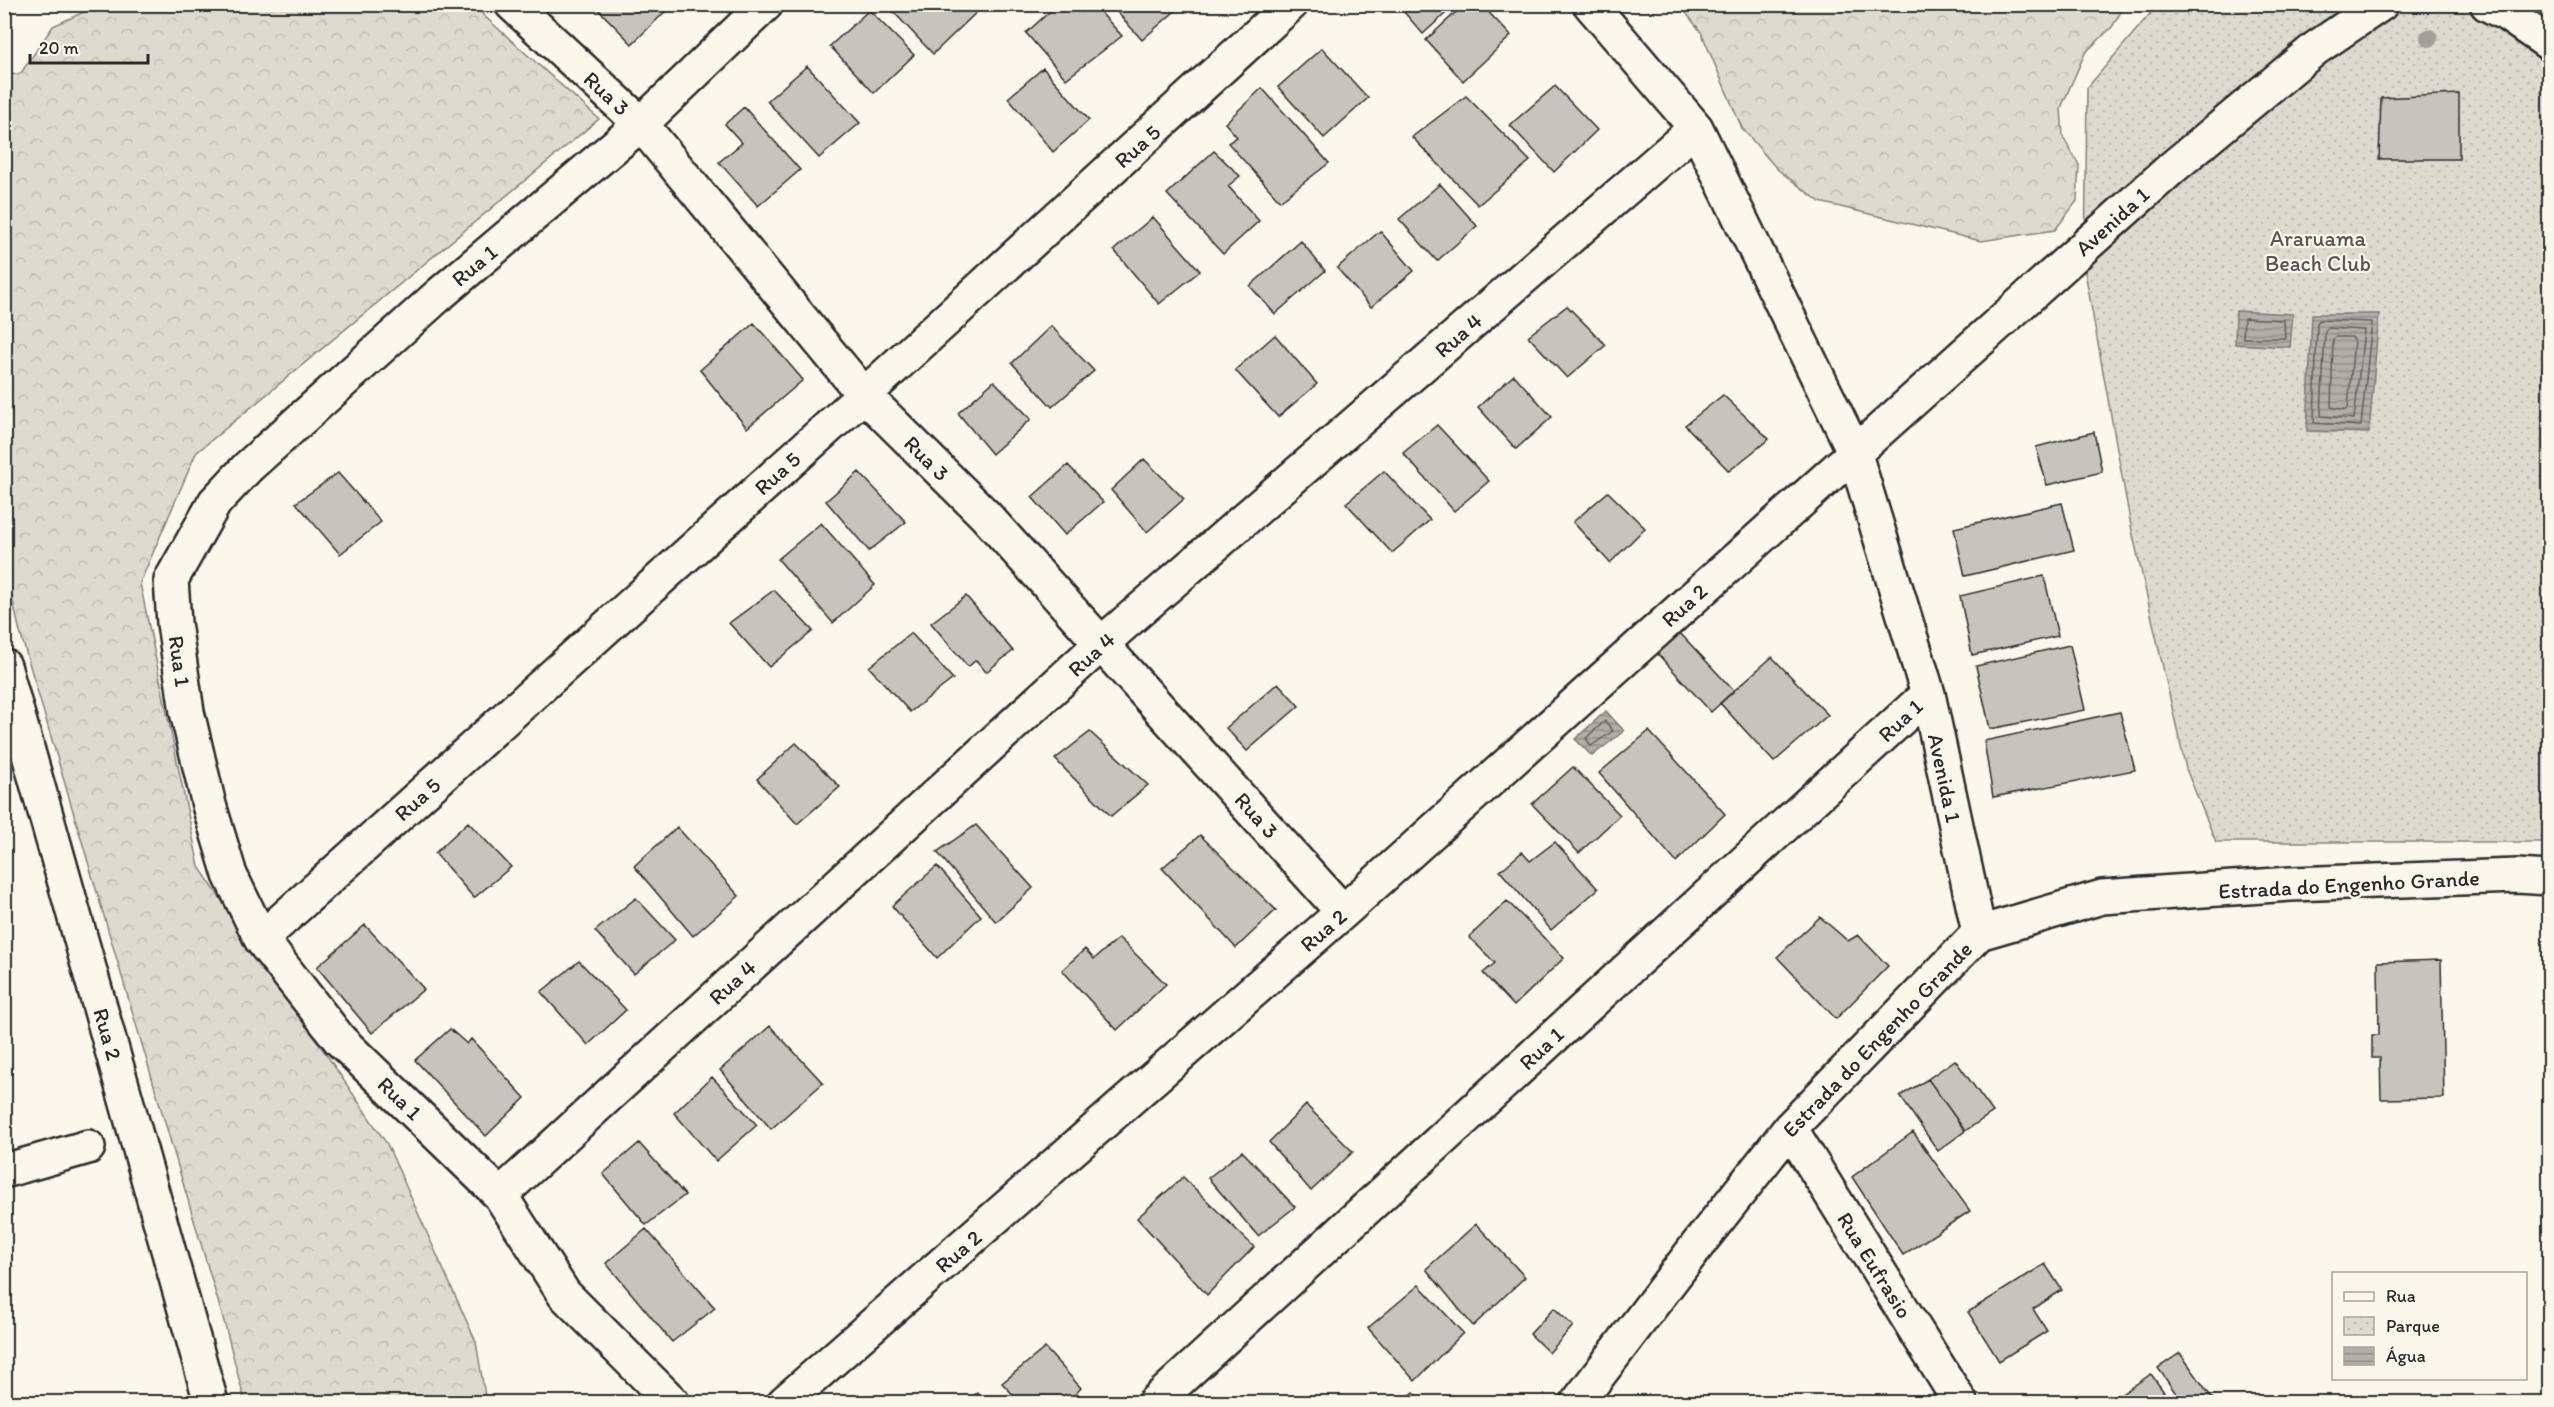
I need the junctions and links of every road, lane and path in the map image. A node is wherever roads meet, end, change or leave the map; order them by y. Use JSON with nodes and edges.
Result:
{"nodes":[{"id":1,"x":512,"y":4,"type":"edge"},
{"id":2,"x":766,"y":4,"type":"edge"},
{"id":3,"x":1291,"y":4,"type":"edge"},
{"id":4,"x":1590,"y":4,"type":"edge"},
{"id":5,"x":2381,"y":4,"type":"edge"},
{"id":6,"x":2487,"y":4,"type":"edge"},
{"id":7,"x":2550,"y":44,"type":"edge"},
{"id":8,"x":641,"y":124,"type":"junction"},
{"id":9,"x":1696,"y":128,"type":"junction"},
{"id":10,"x":864,"y":395,"type":"junction"},
{"id":11,"x":1854,"y":451,"type":"junction"},
{"id":12,"x":1102,"y":643,"type":"junction"},
{"id":13,"x":4,"y":666,"type":"edge"},
{"id":14,"x":1928,"y":694,"type":"junction"},
{"id":15,"x":2550,"y":878,"type":"edge"},
{"id":16,"x":1344,"y":912,"type":"junction"},
{"id":17,"x":1979,"y":933,"type":"junction"},
{"id":18,"x":261,"y":939,"type":"junction"},
{"id":19,"x":1790,"y":1128,"type":"junction"},
{"id":20,"x":88,"y":1147,"type":"dead end"},
{"id":21,"x":4,"y":1171,"type":"edge"},
{"id":22,"x":500,"y":1195,"type":"junction"},
{"id":23,"x":211,"y":1402,"type":"edge"},
{"id":24,"x":672,"y":1402,"type":"edge"},
{"id":25,"x":785,"y":1402,"type":"edge"},
{"id":26,"x":1155,"y":1402,"type":"edge"},
{"id":27,"x":1578,"y":1402,"type":"edge"},
{"id":28,"x":1960,"y":1402,"type":"edge"}],
"edges":[{"from":1,"to":8,"type":"street","name":"Rua 3"},
{"from":2,"to":8,"type":"street","name":"Rua 1"},
{"from":3,"to":10,"type":"street","name":"Rua 5"},
{"from":4,"to":9,"type":"street","name":"Avenida 1"},
{"from":5,"to":11,"type":"street","name":"Avenida 1"},
{"from":6,"to":7,"type":"street"},
{"from":8,"to":10,"type":"street","name":"Rua 3"},
{"from":8,"to":18,"type":"street","name":"Rua 1"},
{"from":9,"to":11,"type":"street","name":"Avenida 1"},
{"from":9,"to":12,"type":"street","name":"Rua 4"},
{"from":10,"to":12,"type":"street","name":"Rua 3"},
{"from":10,"to":18,"type":"street","name":"Rua 5"},
{"from":11,"to":14,"type":"street","name":"Avenida 1"},
{"from":11,"to":16,"type":"street","name":"Rua 2"},
{"from":12,"to":16,"type":"street","name":"Rua 3"},
{"from":12,"to":22,"type":"street","name":"Rua 4"},
{"from":13,"to":23,"type":"street","name":"Rua 2"},
{"from":14,"to":17,"type":"street","name":"Avenida 1"},
{"from":14,"to":26,"type":"street","name":"Rua 1"},
{"from":15,"to":17,"type":"street","name":"Estrada do Engenho Grande"},
{"from":16,"to":25,"type":"street","name":"Rua 2"},
{"from":17,"to":19,"type":"street","name":"Estrada do Engenho Grande"},
{"from":18,"to":22,"type":"street","name":"Rua 1"},
{"from":19,"to":27,"type":"street","name":"Estrada do Engenho Grande"},
{"from":19,"to":28,"type":"street","name":"Rua Eufrasio"},
{"from":20,"to":21,"type":"street"},
{"from":22,"to":24,"type":"street","name":"Rua 1"}]}
